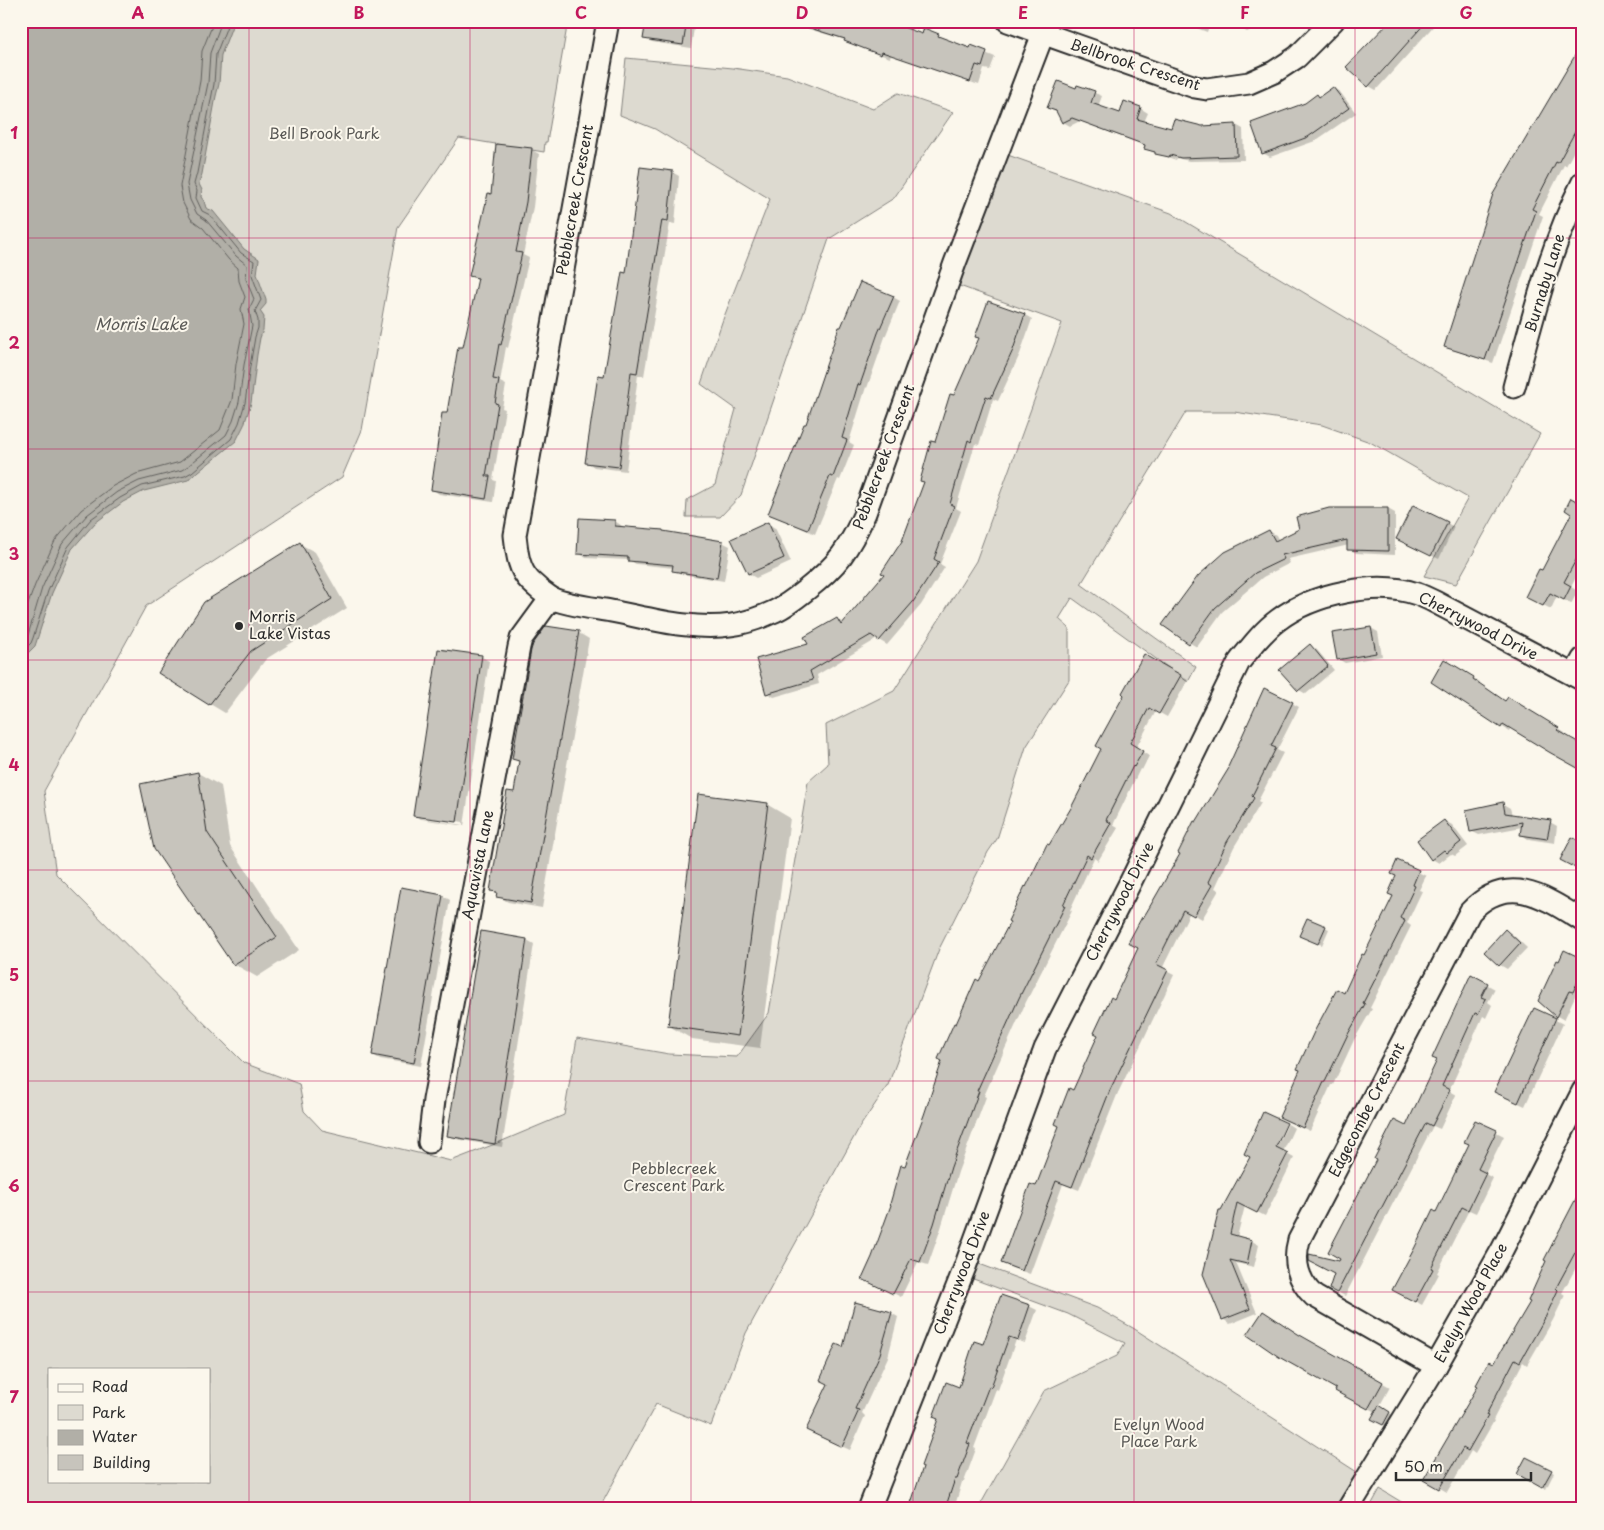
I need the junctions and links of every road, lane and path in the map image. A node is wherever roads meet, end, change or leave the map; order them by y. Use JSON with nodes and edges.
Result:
{"nodes":[{"id":1,"x":608,"y":21,"type":"edge"},
{"id":2,"x":1008,"y":21,"type":"edge"},
{"id":3,"x":1333,"y":21,"type":"edge"},
{"id":4,"x":1045,"y":28,"type":"edge"},
{"id":5,"x":1583,"y":182,"type":"edge"},
{"id":6,"x":1514,"y":387,"type":"dead end"},
{"id":7,"x":551,"y":598,"type":"junction"},
{"id":8,"x":1580,"y":671,"type":"edge"},
{"id":9,"x":1583,"y":921,"type":"edge"},
{"id":10,"x":1583,"y":1091,"type":"edge"},
{"id":11,"x":429,"y":1142,"type":"dead end"},
{"id":12,"x":1436,"y":1366,"type":"junction"},
{"id":13,"x":869,"y":1509,"type":"edge"},
{"id":14,"x":1348,"y":1509,"type":"edge"}],
"edges":[{"from":1,"to":7,"type":"street","name":"Pebblecreek Crescent"},
{"from":2,"to":4,"type":"street","name":"Bellbrook Crescent"},
{"from":3,"to":4,"type":"street","name":"Bellbrook Crescent"},
{"from":4,"to":7,"type":"street","name":"Pebblecreek Crescent"},
{"from":5,"to":6,"type":"street","name":"Burnaby Lane"},
{"from":7,"to":11,"type":"street","name":"Aquavista Lane"},
{"from":8,"to":13,"type":"street","name":"Cherrywood Drive"},
{"from":9,"to":12,"type":"street","name":"Edgecombe Crescent"},
{"from":10,"to":12,"type":"street","name":"Evelyn Wood Place"},
{"from":12,"to":14,"type":"street","name":"Evelyn Wood Place"}]}
